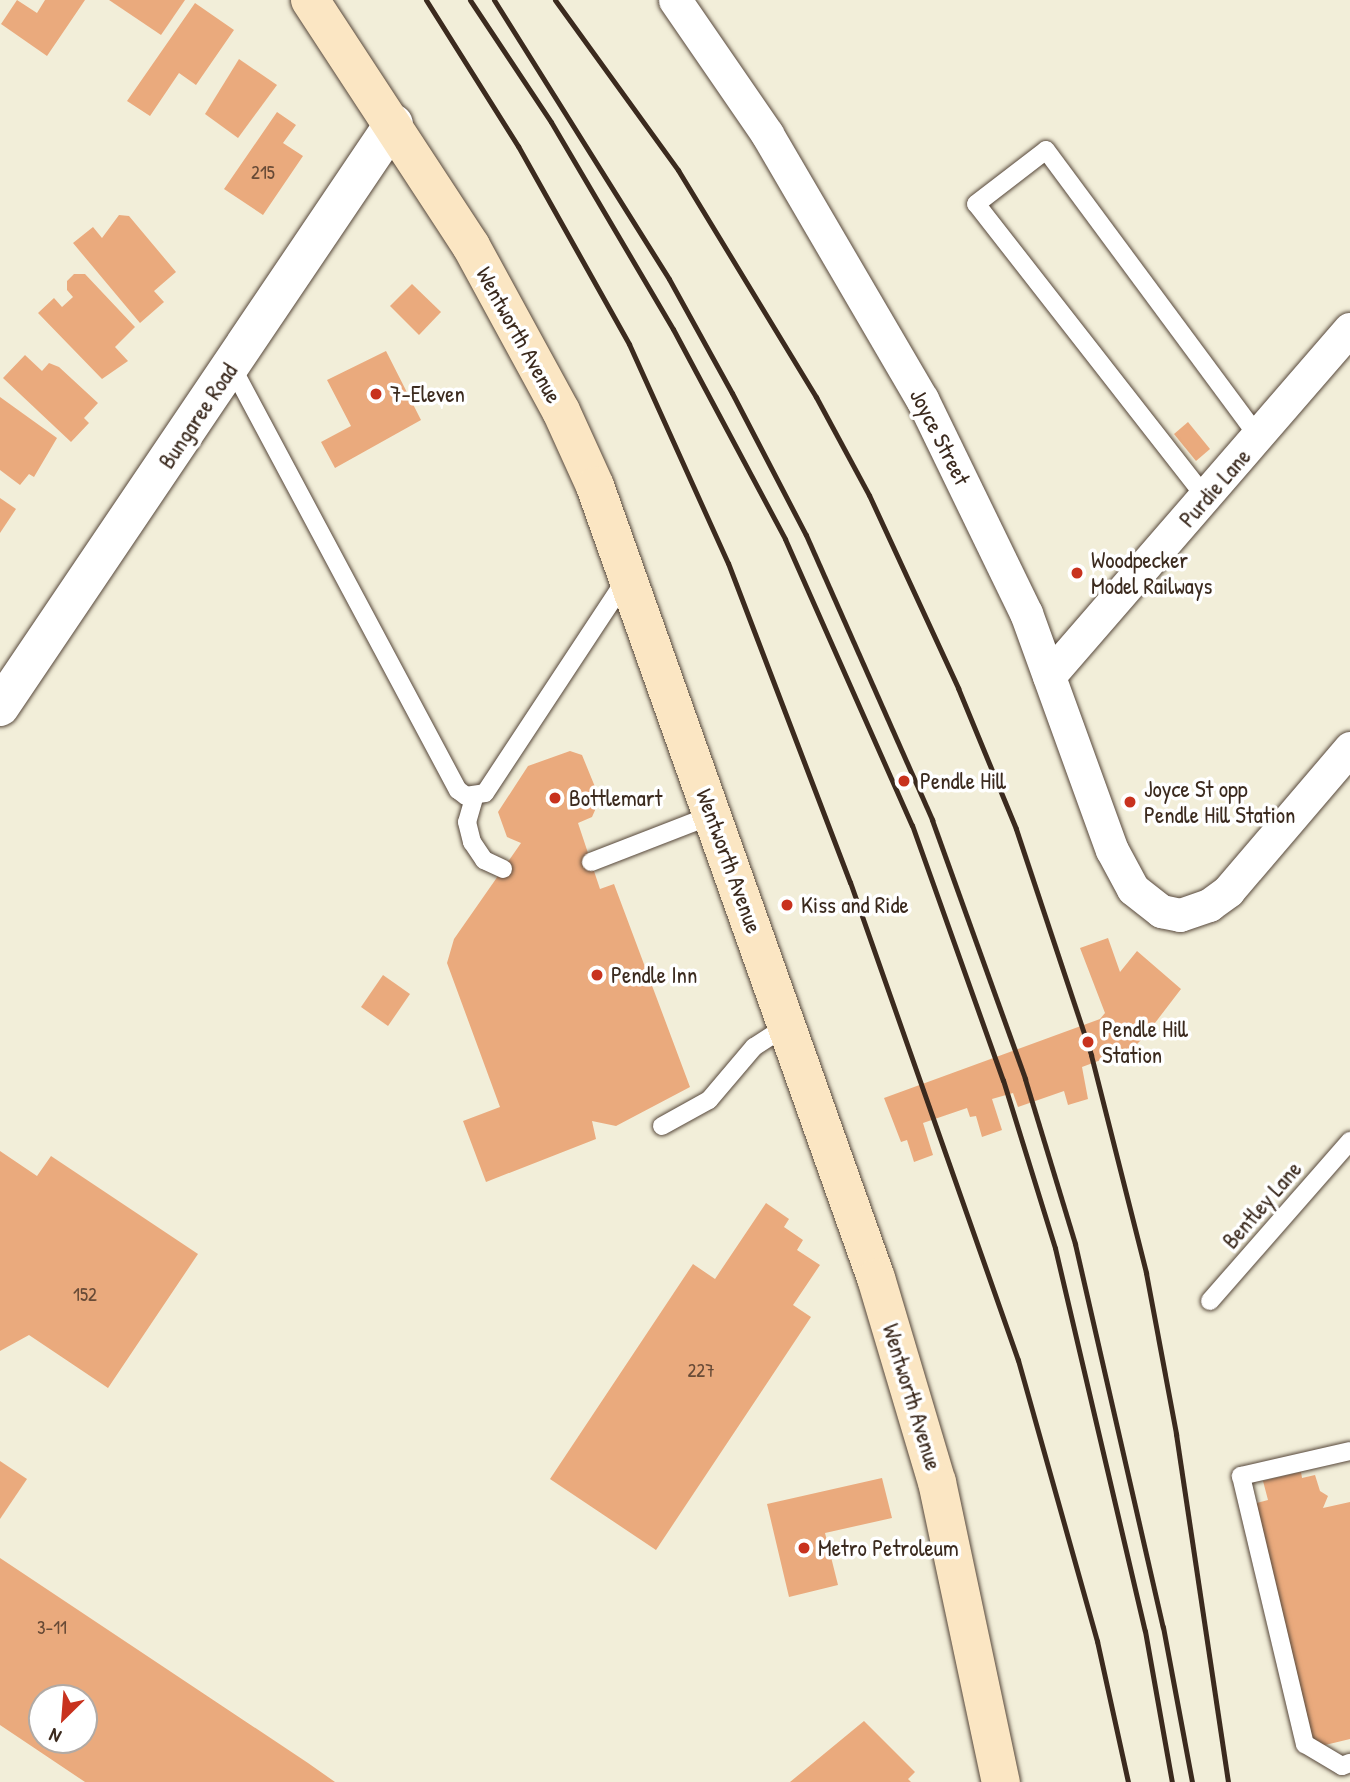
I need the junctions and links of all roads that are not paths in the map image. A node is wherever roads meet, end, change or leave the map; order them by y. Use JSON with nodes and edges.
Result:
{"nodes":[{"id":1,"x":310,"y":0,"type":"edge"},
{"id":2,"x":675,"y":0,"type":"edge"},
{"id":3,"x":394,"y":123,"type":"junction"},
{"id":4,"x":1350,"y":329,"type":"edge"},
{"id":5,"x":232,"y":367,"type":"junction"},
{"id":6,"x":1258,"y":438,"type":"junction"},
{"id":7,"x":1206,"y":498,"type":"junction"},
{"id":8,"x":627,"y":577,"type":"junction"},
{"id":9,"x":1049,"y":676,"type":"junction"},
{"id":10,"x":0,"y":707,"type":"edge"},
{"id":11,"x":1350,"y":749,"type":"edge"},
{"id":12,"x":474,"y":798,"type":"junction"},
{"id":13,"x":712,"y":815,"type":"junction"},
{"id":14,"x":591,"y":862,"type":"dead end"},
{"id":15,"x":503,"y":869,"type":"dead end"},
{"id":16,"x":788,"y":1025,"type":"junction"},
{"id":17,"x":662,"y":1126,"type":"dead end"},
{"id":18,"x":1350,"y":1141,"type":"edge"},
{"id":19,"x":1210,"y":1301,"type":"dead end"},
{"id":20,"x":1350,"y":1451,"type":"edge"},
{"id":21,"x":1350,"y":1763,"type":"edge"},
{"id":22,"x":1001,"y":1782,"type":"edge"}],
"edges":[{"from":1,"to":3,"type":"main road","name":"Wentworth Avenue"},
{"from":2,"to":9,"type":"street","name":"Joyce Street"},
{"from":3,"to":5,"type":"street","name":"Bungaree Road"},
{"from":3,"to":8,"type":"main road","name":"Wentworth Avenue"},
{"from":4,"to":6,"type":"street","name":"Purdie Lane"},
{"from":5,"to":10,"type":"street","name":"Bungaree Road"},
{"from":5,"to":12,"type":"lane"},
{"from":6,"to":7,"type":"street","name":"Purdie Lane"},
{"from":6,"to":7,"type":"lane"},
{"from":7,"to":9,"type":"street","name":"Purdie Lane"},
{"from":8,"to":12,"type":"lane"},
{"from":8,"to":13,"type":"main road","name":"Wentworth Avenue"},
{"from":9,"to":11,"type":"street","name":"Joyce Street"},
{"from":12,"to":15,"type":"lane"},
{"from":13,"to":14,"type":"lane"},
{"from":13,"to":16,"type":"main road","name":"Wentworth Avenue"},
{"from":16,"to":17,"type":"lane"},
{"from":16,"to":22,"type":"main road","name":"Wentworth Avenue"},
{"from":18,"to":19,"type":"lane","name":"Bentley Lane"},
{"from":20,"to":21,"type":"lane"}]}
